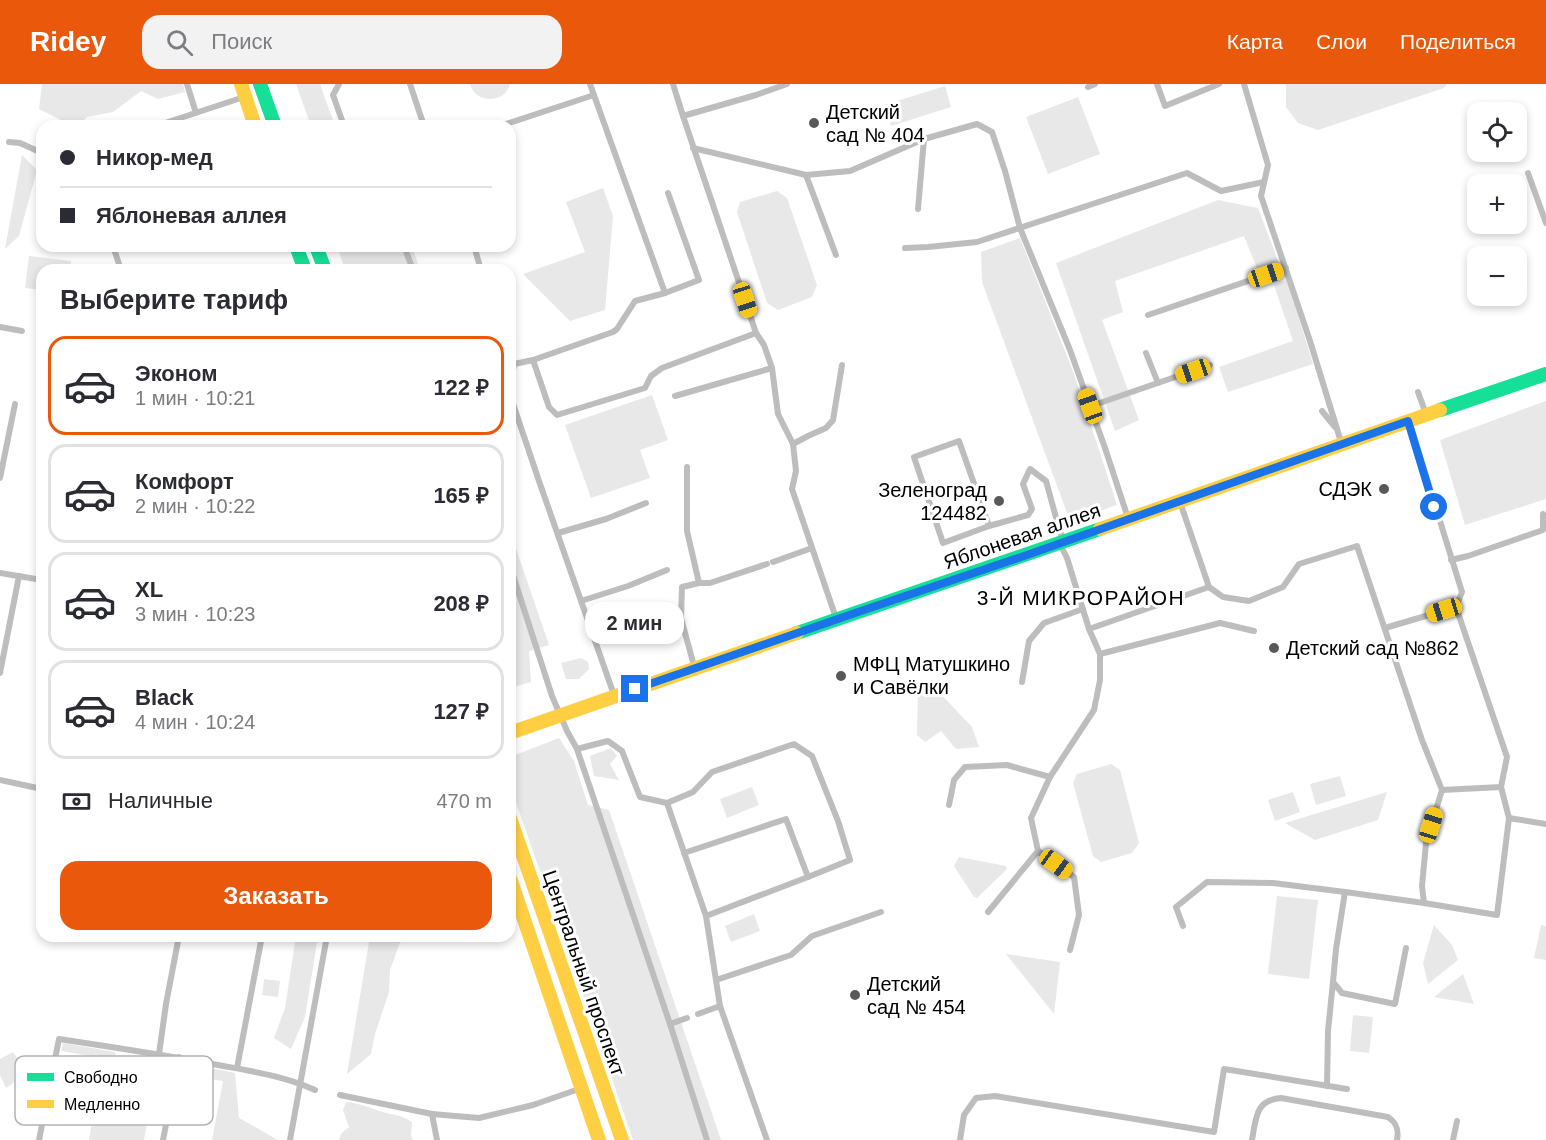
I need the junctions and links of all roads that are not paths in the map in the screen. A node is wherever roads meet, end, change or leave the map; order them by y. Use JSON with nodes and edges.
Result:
{"nodes":[{"id":1,"x":187,"y":84,"type":"edge"},
{"id":2,"x":260,"y":84,"type":"edge"},
{"id":3,"x":339,"y":84,"type":"edge"},
{"id":4,"x":410,"y":84,"type":"edge"},
{"id":5,"x":590,"y":84,"type":"edge"},
{"id":6,"x":674,"y":84,"type":"edge"},
{"id":7,"x":787,"y":84,"type":"edge"},
{"id":8,"x":1157,"y":84,"type":"edge"},
{"id":9,"x":1219,"y":84,"type":"edge"},
{"id":10,"x":1244,"y":84,"type":"edge"},
{"id":11,"x":243,"y":90,"type":"edge"},
{"id":12,"x":594,"y":95,"type":"junction"},
{"id":13,"x":196,"y":113,"type":"junction"},
{"id":14,"x":683,"y":116,"type":"junction"},
{"id":15,"x":174,"y":120,"type":"edge"},
{"id":16,"x":253,"y":120,"type":"edge"},
{"id":17,"x":273,"y":120,"type":"edge"},
{"id":18,"x":342,"y":120,"type":"edge"},
{"id":19,"x":422,"y":120,"type":"edge"},
{"id":20,"x":516,"y":121,"type":"edge"},
{"id":21,"x":924,"y":139,"type":"junction"},
{"id":22,"x":9,"y":142,"type":"dead end"},
{"id":23,"x":693,"y":148,"type":"junction"},
{"id":24,"x":36,"y":150,"type":"edge"},
{"id":25,"x":1528,"y":173,"type":"dead end"},
{"id":26,"x":806,"y":175,"type":"junction"},
{"id":27,"x":1264,"y":182,"type":"junction"},
{"id":28,"x":668,"y":193,"type":"dead end"},
{"id":29,"x":918,"y":209,"type":"dead end"},
{"id":30,"x":1546,"y":223,"type":"edge"},
{"id":31,"x":1020,"y":228,"type":"junction"},
{"id":32,"x":905,"y":248,"type":"dead end"},
{"id":33,"x":836,"y":255,"type":"dead end"},
{"id":34,"x":1286,"y":268,"type":"junction"},
{"id":35,"x":664,"y":292,"type":"junction"},
{"id":36,"x":1148,"y":315,"type":"dead end"},
{"id":37,"x":0,"y":327,"type":"edge"},
{"id":38,"x":22,"y":331,"type":"dead end"},
{"id":39,"x":756,"y":333,"type":"junction"},
{"id":40,"x":1146,"y":353,"type":"dead end"},
{"id":41,"x":533,"y":360,"type":"junction"},
{"id":42,"x":516,"y":364,"type":"edge"},
{"id":43,"x":842,"y":365,"type":"dead end"},
{"id":44,"x":1210,"y":365,"type":"dead end"},
{"id":45,"x":772,"y":368,"type":"junction"},
{"id":46,"x":1546,"y":374,"type":"edge"},
{"id":47,"x":1158,"y":383,"type":"junction"},
{"id":48,"x":1418,"y":392,"type":"dead end"},
{"id":49,"x":675,"y":396,"type":"dead end"},
{"id":50,"x":15,"y":404,"type":"dead end"},
{"id":51,"x":1090,"y":406,"type":"junction"},
{"id":52,"x":1322,"y":411,"type":"dead end"},
{"id":53,"x":1426,"y":415,"type":"junction"},
{"id":54,"x":516,"y":416,"type":"edge"},
{"id":55,"x":517,"y":419,"type":"joint"},
{"id":56,"x":1408,"y":421,"type":"junction"},
{"id":57,"x":1339,"y":437,"type":"junction"},
{"id":58,"x":793,"y":444,"type":"junction"},
{"id":59,"x":687,"y":467,"type":"dead end"},
{"id":60,"x":0,"y":478,"type":"edge"},
{"id":61,"x":1180,"y":502,"type":"junction"},
{"id":62,"x":646,"y":503,"type":"dead end"},
{"id":63,"x":1543,"y":514,"type":"dead end"},
{"id":64,"x":1128,"y":520,"type":"junction"},
{"id":65,"x":989,"y":526,"type":"junction"},
{"id":66,"x":558,"y":533,"type":"junction"},
{"id":67,"x":1062,"y":543,"type":"junction"},
{"id":68,"x":813,"y":548,"type":"junction"},
{"id":69,"x":1451,"y":560,"type":"junction"},
{"id":70,"x":667,"y":570,"type":"dead end"},
{"id":71,"x":0,"y":573,"type":"edge"},
{"id":72,"x":19,"y":576,"type":"junction"},
{"id":73,"x":36,"y":579,"type":"edge"},
{"id":74,"x":699,"y":583,"type":"junction"},
{"id":75,"x":516,"y":585,"type":"edge"},
{"id":76,"x":1209,"y":587,"type":"junction"},
{"id":77,"x":581,"y":601,"type":"junction"},
{"id":78,"x":1456,"y":607,"type":"junction"},
{"id":79,"x":1083,"y":609,"type":"junction"},
{"id":80,"x":837,"y":619,"type":"junction"},
{"id":81,"x":1386,"y":628,"type":"junction"},
{"id":82,"x":1089,"y":629,"type":"junction"},
{"id":83,"x":1254,"y":631,"type":"dead end"},
{"id":84,"x":1100,"y":654,"type":"junction"},
{"id":85,"x":694,"y":668,"type":"junction"},
{"id":86,"x":0,"y":674,"type":"edge"},
{"id":87,"x":1022,"y":682,"type":"dead end"},
{"id":88,"x":615,"y":696,"type":"junction"},
{"id":89,"x":560,"y":714,"type":"junction"},
{"id":90,"x":516,"y":731,"type":"edge"},
{"id":91,"x":577,"y":749,"type":"junction"},
{"id":92,"x":1050,"y":777,"type":"junction"},
{"id":93,"x":0,"y":780,"type":"edge"},
{"id":94,"x":1501,"y":787,"type":"junction"},
{"id":95,"x":36,"y":788,"type":"edge"},
{"id":96,"x":1442,"y":790,"type":"junction"},
{"id":97,"x":667,"y":804,"type":"junction"},
{"id":98,"x":949,"y":805,"type":"dead end"},
{"id":99,"x":1509,"y":818,"type":"junction"},
{"id":100,"x":1546,"y":824,"type":"edge"},
{"id":101,"x":516,"y":836,"type":"edge"},
{"id":102,"x":1038,"y":851,"type":"junction"},
{"id":103,"x":684,"y":853,"type":"junction"},
{"id":104,"x":516,"y":856,"type":"edge"},
{"id":105,"x":525,"y":863,"type":"junction"},
{"id":106,"x":808,"y":877,"type":"junction"},
{"id":107,"x":1345,"y":892,"type":"junction"},
{"id":108,"x":516,"y":896,"type":"edge"},
{"id":109,"x":1425,"y":903,"type":"junction"},
{"id":110,"x":881,"y":912,"type":"dead end"},
{"id":111,"x":988,"y":912,"type":"dead end"},
{"id":112,"x":706,"y":916,"type":"junction"},
{"id":113,"x":1183,"y":927,"type":"dead end"},
{"id":114,"x":178,"y":942,"type":"edge"},
{"id":115,"x":261,"y":942,"type":"edge"},
{"id":116,"x":326,"y":942,"type":"edge"},
{"id":117,"x":1406,"y":948,"type":"dead end"},
{"id":118,"x":1070,"y":950,"type":"dead end"},
{"id":119,"x":716,"y":980,"type":"junction"},
{"id":120,"x":1333,"y":982,"type":"junction"},
{"id":121,"x":720,"y":1006,"type":"junction"},
{"id":122,"x":698,"y":1014,"type":"dead end"},
{"id":123,"x":687,"y":1018,"type":"dead end"},
{"id":124,"x":670,"y":1024,"type":"junction"},
{"id":125,"x":159,"y":1054,"type":"junction"},
{"id":126,"x":56,"y":1056,"type":"edge"},
{"id":127,"x":172,"y":1056,"type":"edge"},
{"id":128,"x":213,"y":1063,"type":"edge"},
{"id":129,"x":237,"y":1068,"type":"junction"},
{"id":130,"x":300,"y":1083,"type":"junction"},
{"id":131,"x":1327,"y":1086,"type":"junction"},
{"id":132,"x":582,"y":1088,"type":"junction"},
{"id":133,"x":1347,"y":1089,"type":"dead end"},
{"id":134,"x":315,"y":1090,"type":"dead end"},
{"id":135,"x":340,"y":1095,"type":"dead end"},
{"id":136,"x":432,"y":1114,"type":"junction"},
{"id":137,"x":1457,"y":1121,"type":"dead end"},
{"id":138,"x":42,"y":1125,"type":"edge"},
{"id":139,"x":166,"y":1125,"type":"edge"},
{"id":140,"x":39,"y":1140,"type":"edge"},
{"id":141,"x":163,"y":1140,"type":"edge"},
{"id":142,"x":290,"y":1140,"type":"edge"},
{"id":143,"x":437,"y":1140,"type":"edge"},
{"id":144,"x":599,"y":1140,"type":"edge"},
{"id":145,"x":621,"y":1140,"type":"edge"},
{"id":146,"x":707,"y":1140,"type":"edge"},
{"id":147,"x":767,"y":1140,"type":"edge"},
{"id":148,"x":960,"y":1140,"type":"edge"},
{"id":149,"x":1252,"y":1140,"type":"edge"},
{"id":150,"x":1397,"y":1140,"type":"edge"},
{"id":151,"x":1453,"y":1140,"type":"edge"}],
"edges":[{"from":1,"to":13,"type":"lane"},
{"from":2,"to":17,"type":"street"},
{"from":3,"to":18,"type":"lane"},
{"from":4,"to":19,"type":"lane"},
{"from":5,"to":12,"type":"lane"},
{"from":6,"to":14,"type":"lane"},
{"from":7,"to":14,"type":"lane"},
{"from":8,"to":9,"type":"lane"},
{"from":10,"to":27,"type":"lane"},
{"from":11,"to":13,"type":"lane"},
{"from":11,"to":16,"type":"street"},
{"from":12,"to":20,"type":"lane"},
{"from":12,"to":35,"type":"lane"},
{"from":13,"to":15,"type":"lane"},
{"from":14,"to":23,"type":"lane"},
{"from":21,"to":26,"type":"lane"},
{"from":21,"to":29,"type":"lane"},
{"from":21,"to":31,"type":"lane"},
{"from":22,"to":24,"type":"lane"},
{"from":23,"to":26,"type":"lane"},
{"from":23,"to":39,"type":"lane"},
{"from":25,"to":30,"type":"lane"},
{"from":26,"to":33,"type":"lane"},
{"from":27,"to":31,"type":"lane"},
{"from":27,"to":34,"type":"lane"},
{"from":28,"to":35,"type":"lane"},
{"from":31,"to":32,"type":"lane"},
{"from":31,"to":51,"type":"lane"},
{"from":34,"to":36,"type":"lane"},
{"from":34,"to":57,"type":"lane"},
{"from":35,"to":41,"type":"lane"},
{"from":37,"to":38,"type":"lane"},
{"from":39,"to":41,"type":"lane"},
{"from":39,"to":45,"type":"lane"},
{"from":40,"to":47,"type":"lane"},
{"from":41,"to":42,"type":"lane"},
{"from":43,"to":58,"type":"lane"},
{"from":44,"to":47,"type":"lane"},
{"from":45,"to":49,"type":"lane"},
{"from":45,"to":58,"type":"lane"},
{"from":46,"to":53,"type":"street","name":"Яблоневая аллея"},
{"from":47,"to":51,"type":"lane"},
{"from":48,"to":53,"type":"lane"},
{"from":50,"to":60,"type":"lane"},
{"from":51,"to":64,"type":"lane"},
{"from":52,"to":57,"type":"lane"},
{"from":53,"to":56,"type":"street","name":"Яблоневая аллея"},
{"from":54,"to":55,"type":"lane"},
{"from":55,"to":66,"type":"lane"},
{"from":56,"to":57,"type":"street","name":"Яблоневая аллея"},
{"from":56,"to":69,"type":"lane"},
{"from":57,"to":61,"type":"street","name":"Яблоневая аллея"},
{"from":58,"to":68,"type":"lane"},
{"from":59,"to":74,"type":"lane"},
{"from":61,"to":64,"type":"street","name":"Яблоневая аллея"},
{"from":61,"to":76,"type":"lane"},
{"from":62,"to":66,"type":"lane"},
{"from":63,"to":69,"type":"lane"},
{"from":64,"to":67,"type":"street","name":"Яблоневая аллея"},
{"from":65,"to":65,"type":"lane"},
{"from":65,"to":67,"type":"lane"},
{"from":66,"to":77,"type":"lane"},
{"from":67,"to":79,"type":"lane"},
{"from":67,"to":80,"type":"street","name":"Яблоневая аллея"},
{"from":68,"to":74,"type":"lane"},
{"from":68,"to":80,"type":"lane"},
{"from":69,"to":78,"type":"lane"},
{"from":70,"to":77,"type":"lane"},
{"from":71,"to":72,"type":"lane"},
{"from":72,"to":73,"type":"lane"},
{"from":72,"to":86,"type":"lane"},
{"from":74,"to":85,"type":"lane"},
{"from":75,"to":89,"type":"lane"},
{"from":76,"to":81,"type":"lane"},
{"from":76,"to":82,"type":"lane"},
{"from":77,"to":88,"type":"lane"},
{"from":78,"to":81,"type":"lane"},
{"from":78,"to":94,"type":"lane"},
{"from":79,"to":82,"type":"lane"},
{"from":79,"to":87,"type":"lane"},
{"from":80,"to":85,"type":"street","name":"Яблоневая аллея"},
{"from":81,"to":96,"type":"lane"},
{"from":82,"to":84,"type":"lane"},
{"from":83,"to":84,"type":"lane"},
{"from":84,"to":92,"type":"lane"},
{"from":85,"to":88,"type":"street","name":"Яблоневая аллея"},
{"from":88,"to":89,"type":"street","name":"Яблоневая аллея"},
{"from":89,"to":90,"type":"street","name":"Яблоневая аллея"},
{"from":89,"to":91,"type":"lane"},
{"from":91,"to":97,"type":"lane"},
{"from":91,"to":124,"type":"lane"},
{"from":92,"to":98,"type":"lane"},
{"from":92,"to":102,"type":"lane"},
{"from":93,"to":95,"type":"lane"},
{"from":94,"to":96,"type":"lane"},
{"from":94,"to":99,"type":"lane"},
{"from":96,"to":109,"type":"lane"},
{"from":97,"to":103,"type":"lane"},
{"from":97,"to":106,"type":"lane"},
{"from":99,"to":100,"type":"lane"},
{"from":99,"to":109,"type":"lane"},
{"from":101,"to":105,"type":"street","name":"Центральный проспект"},
{"from":102,"to":111,"type":"lane"},
{"from":102,"to":118,"type":"lane"},
{"from":103,"to":106,"type":"lane"},
{"from":103,"to":112,"type":"lane"},
{"from":104,"to":105,"type":"street"},
{"from":105,"to":145,"type":"street","name":"Центральный проспект"},
{"from":106,"to":112,"type":"lane"},
{"from":107,"to":109,"type":"lane"},
{"from":107,"to":113,"type":"lane"},
{"from":107,"to":120,"type":"lane"},
{"from":108,"to":132,"type":"street","name":"Центральный проспект"},
{"from":110,"to":119,"type":"lane"},
{"from":112,"to":119,"type":"lane"},
{"from":114,"to":125,"type":"lane"},
{"from":115,"to":129,"type":"lane"},
{"from":116,"to":130,"type":"lane"},
{"from":117,"to":120,"type":"lane"},
{"from":119,"to":121,"type":"lane"},
{"from":120,"to":131,"type":"lane"},
{"from":121,"to":122,"type":"lane"},
{"from":121,"to":147,"type":"lane"},
{"from":123,"to":124,"type":"lane"},
{"from":124,"to":146,"type":"lane"},
{"from":125,"to":126,"type":"lane"},
{"from":125,"to":127,"type":"lane"},
{"from":128,"to":129,"type":"lane"},
{"from":129,"to":130,"type":"lane"},
{"from":130,"to":134,"type":"lane"},
{"from":130,"to":142,"type":"lane"},
{"from":131,"to":133,"type":"lane"},
{"from":131,"to":148,"type":"lane"},
{"from":132,"to":136,"type":"lane"},
{"from":132,"to":144,"type":"street","name":"Центральный проспект"},
{"from":135,"to":136,"type":"lane"},
{"from":136,"to":143,"type":"lane"},
{"from":137,"to":151,"type":"lane"},
{"from":138,"to":140,"type":"lane"},
{"from":139,"to":141,"type":"lane"},
{"from":149,"to":150,"type":"lane"}]}
